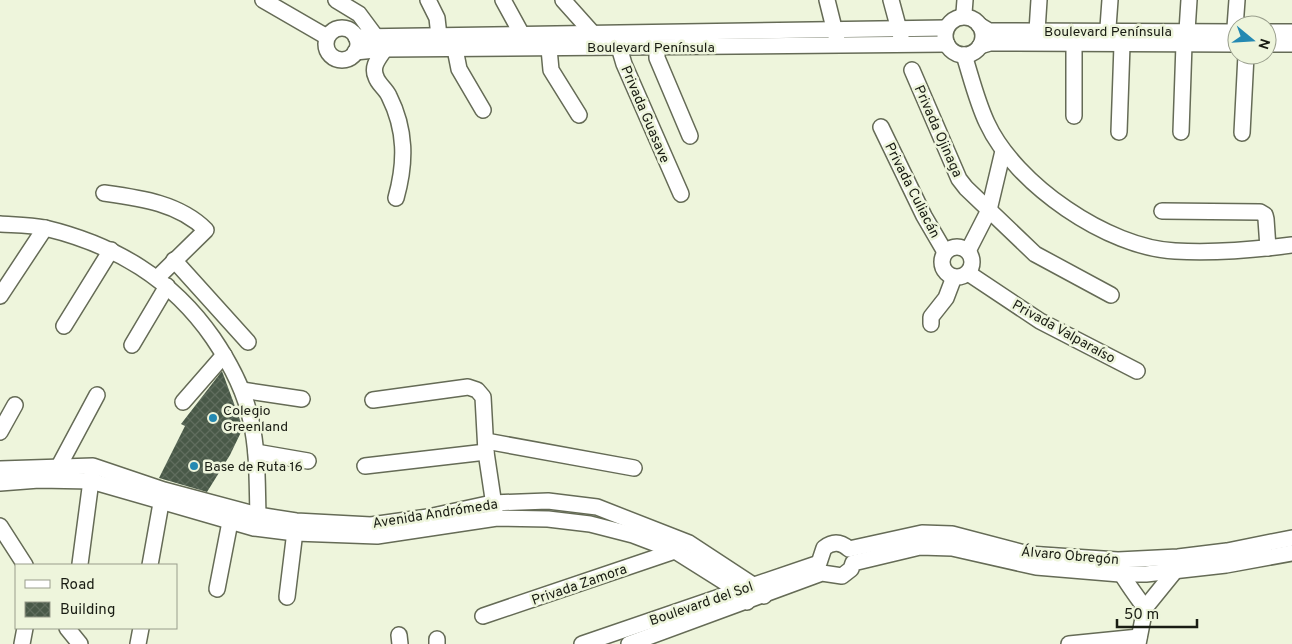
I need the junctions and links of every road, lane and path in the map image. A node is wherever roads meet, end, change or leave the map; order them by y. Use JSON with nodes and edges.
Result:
{"nodes":[{"id":1,"x":263,"y":0,"type":"edge"},
{"id":2,"x":336,"y":0,"type":"edge"},
{"id":3,"x":428,"y":0,"type":"edge"},
{"id":4,"x":503,"y":0,"type":"edge"},
{"id":5,"x":563,"y":0,"type":"edge"},
{"id":6,"x":827,"y":0,"type":"edge"},
{"id":7,"x":891,"y":0,"type":"edge"},
{"id":8,"x":965,"y":0,"type":"edge"},
{"id":9,"x":1038,"y":0,"type":"edge"},
{"id":10,"x":1110,"y":0,"type":"edge"},
{"id":11,"x":1189,"y":0,"type":"edge"},
{"id":12,"x":1237,"y":0,"type":"edge"},
{"id":13,"x":1237,"y":15,"type":"edge"},
{"id":14,"x":961,"y":17,"type":"junction"},
{"id":15,"x":980,"y":25,"type":"junction"},
{"id":16,"x":946,"y":28,"type":"junction"},
{"id":17,"x":898,"y":29,"type":"junction"},
{"id":18,"x":835,"y":30,"type":"junction"},
{"id":19,"x":1037,"y":31,"type":"junction"},
{"id":20,"x":1277,"y":32,"type":"edge"},
{"id":21,"x":1292,"y":32,"type":"edge"},
{"id":22,"x":592,"y":33,"type":"junction"},
{"id":23,"x":520,"y":35,"type":"junction"},
{"id":24,"x":439,"y":36,"type":"junction"},
{"id":25,"x":327,"y":37,"type":"junction"},
{"id":26,"x":356,"y":37,"type":"junction"},
{"id":27,"x":1185,"y":38,"type":"junction"},
{"id":28,"x":1227,"y":38,"type":"edge"},
{"id":29,"x":1112,"y":40,"type":"junction"},
{"id":30,"x":548,"y":41,"type":"junction"},
{"id":31,"x":613,"y":42,"type":"junction"},
{"id":32,"x":381,"y":43,"type":"junction"},
{"id":33,"x":903,"y":44,"type":"junction"},
{"id":34,"x":946,"y":44,"type":"junction"},
{"id":35,"x":1277,"y":44,"type":"edge"},
{"id":36,"x":1292,"y":44,"type":"edge"},
{"id":37,"x":838,"y":45,"type":"junction"},
{"id":38,"x":1074,"y":45,"type":"junction"},
{"id":39,"x":980,"y":46,"type":"junction"},
{"id":40,"x":657,"y":47,"type":"junction"},
{"id":41,"x":532,"y":48,"type":"junction"},
{"id":42,"x":455,"y":49,"type":"junction"},
{"id":43,"x":355,"y":52,"type":"junction"},
{"id":44,"x":964,"y":55,"type":"junction"},
{"id":45,"x":1245,"y":65,"type":"edge"},
{"id":46,"x":912,"y":70,"type":"dead end"},
{"id":47,"x":483,"y":110,"type":"dead end"},
{"id":48,"x":579,"y":115,"type":"dead end"},
{"id":49,"x":1074,"y":116,"type":"dead end"},
{"id":50,"x":881,"y":128,"type":"dead end"},
{"id":51,"x":1119,"y":132,"type":"dead end"},
{"id":52,"x":1181,"y":132,"type":"dead end"},
{"id":53,"x":1242,"y":132,"type":"dead end"},
{"id":54,"x":690,"y":136,"type":"dead end"},
{"id":55,"x":1003,"y":151,"type":"junction"},
{"id":56,"x":104,"y":193,"type":"dead end"},
{"id":57,"x":681,"y":194,"type":"dead end"},
{"id":58,"x":396,"y":198,"type":"dead end"},
{"id":59,"x":989,"y":210,"type":"junction"},
{"id":60,"x":1162,"y":211,"type":"dead end"},
{"id":61,"x":0,"y":224,"type":"edge"},
{"id":62,"x":45,"y":228,"type":"junction"},
{"id":63,"x":1292,"y":245,"type":"edge"},
{"id":64,"x":1268,"y":248,"type":"junction"},
{"id":65,"x":111,"y":250,"type":"junction"},
{"id":66,"x":968,"y":251,"type":"junction"},
{"id":67,"x":946,"y":252,"type":"junction"},
{"id":68,"x":174,"y":260,"type":"junction"},
{"id":69,"x":961,"y":276,"type":"junction"},
{"id":70,"x":162,"y":282,"type":"junction"},
{"id":71,"x":1111,"y":295,"type":"dead end"},
{"id":72,"x":0,"y":296,"type":"edge"},
{"id":73,"x":931,"y":324,"type":"dead end"},
{"id":74,"x":64,"y":326,"type":"dead end"},
{"id":75,"x":248,"y":342,"type":"dead end"},
{"id":76,"x":132,"y":344,"type":"dead end"},
{"id":77,"x":224,"y":355,"type":"junction"},
{"id":78,"x":1137,"y":371,"type":"dead end"},
{"id":79,"x":242,"y":390,"type":"junction"},
{"id":80,"x":97,"y":394,"type":"dead end"},
{"id":81,"x":302,"y":400,"type":"dead end"},
{"id":82,"x":373,"y":400,"type":"dead end"},
{"id":83,"x":184,"y":402,"type":"dead end"},
{"id":84,"x":15,"y":406,"type":"dead end"},
{"id":85,"x":0,"y":432,"type":"edge"},
{"id":86,"x":486,"y":446,"type":"junction"},
{"id":87,"x":256,"y":452,"type":"junction"},
{"id":88,"x":308,"y":461,"type":"dead end"},
{"id":89,"x":59,"y":466,"type":"junction"},
{"id":90,"x":365,"y":466,"type":"dead end"},
{"id":91,"x":634,"y":468,"type":"dead end"},
{"id":92,"x":0,"y":469,"type":"edge"},
{"id":93,"x":92,"y":473,"type":"junction"},
{"id":94,"x":0,"y":483,"type":"edge"},
{"id":95,"x":162,"y":496,"type":"junction"},
{"id":96,"x":492,"y":502,"type":"junction"},
{"id":97,"x":497,"y":518,"type":"junction"},
{"id":98,"x":230,"y":522,"type":"junction"},
{"id":99,"x":256,"y":522,"type":"junction"},
{"id":100,"x":0,"y":526,"type":"edge"},
{"id":101,"x":296,"y":527,"type":"junction"},
{"id":102,"x":1292,"y":538,"type":"edge"},
{"id":103,"x":675,"y":551,"type":"junction"},
{"id":104,"x":1292,"y":553,"type":"edge"},
{"id":105,"x":851,"y":556,"type":"junction"},
{"id":106,"x":23,"y":564,"type":"edge"},
{"id":107,"x":80,"y":564,"type":"dead end"},
{"id":108,"x":150,"y":564,"type":"edge"},
{"id":109,"x":1119,"y":567,"type":"junction"},
{"id":110,"x":821,"y":568,"type":"junction"},
{"id":111,"x":1175,"y":571,"type":"junction"},
{"id":112,"x":753,"y":585,"type":"junction"},
{"id":113,"x":217,"y":589,"type":"dead end"},
{"id":114,"x":742,"y":596,"type":"junction"},
{"id":115,"x":764,"y":596,"type":"junction"},
{"id":116,"x":287,"y":597,"type":"dead end"},
{"id":117,"x":1145,"y":608,"type":"junction"},
{"id":118,"x":483,"y":616,"type":"dead end"},
{"id":119,"x":25,"y":629,"type":"edge"},
{"id":120,"x":68,"y":629,"type":"edge"},
{"id":121,"x":141,"y":629,"type":"edge"},
{"id":122,"x":1139,"y":640,"type":"edge"},
{"id":123,"x":22,"y":644,"type":"edge"},
{"id":124,"x":80,"y":644,"type":"edge"},
{"id":125,"x":138,"y":644,"type":"edge"},
{"id":126,"x":582,"y":644,"type":"edge"},
{"id":127,"x":629,"y":644,"type":"edge"},
{"id":128,"x":1069,"y":644,"type":"edge"}],
"edges":[{"from":1,"to":25,"type":"street"},
{"from":2,"to":32,"type":"street"},
{"from":3,"to":24,"type":"street"},
{"from":4,"to":23,"type":"street"},
{"from":5,"to":22,"type":"street"},
{"from":6,"to":18,"type":"street"},
{"from":7,"to":17,"type":"street"},
{"from":8,"to":14,"type":"street"},
{"from":9,"to":19,"type":"street"},
{"from":10,"to":29,"type":"street"},
{"from":11,"to":27,"type":"street"},
{"from":12,"to":13,"type":"street"},
{"from":14,"to":15,"type":"street"},
{"from":14,"to":16,"type":"street"},
{"from":15,"to":19,"type":"street","name":"Boulevard Península"},
{"from":15,"to":39,"type":"street"},
{"from":16,"to":17,"type":"street","name":"Boulevard Península"},
{"from":16,"to":34,"type":"street"},
{"from":17,"to":18,"type":"street","name":"Boulevard Península"},
{"from":17,"to":33,"type":"street"},
{"from":18,"to":31,"type":"street","name":"Boulevard Península"},
{"from":18,"to":37,"type":"street"},
{"from":19,"to":29,"type":"street","name":"Boulevard Península"},
{"from":20,"to":21,"type":"street"},
{"from":22,"to":30,"type":"street","name":"Boulevard Península"},
{"from":22,"to":31,"type":"street","name":"Boulevard Península"},
{"from":23,"to":24,"type":"street","name":"Boulevard Península"},
{"from":23,"to":30,"type":"street","name":"Boulevard Península"},
{"from":23,"to":41,"type":"street"},
{"from":24,"to":32,"type":"street","name":"Boulevard Península"},
{"from":24,"to":42,"type":"street"},
{"from":25,"to":26,"type":"street"},
{"from":25,"to":43,"type":"street"},
{"from":26,"to":32,"type":"street","name":"Boulevard Península"},
{"from":26,"to":43,"type":"street"},
{"from":27,"to":28,"type":"street","name":"Boulevard Península"},
{"from":27,"to":29,"type":"street","name":"Boulevard Península"},
{"from":27,"to":29,"type":"street","name":"Boulevard Península"},
{"from":27,"to":52,"type":"street"},
{"from":29,"to":38,"type":"street","name":"Boulevard Península"},
{"from":29,"to":51,"type":"street"},
{"from":30,"to":31,"type":"street","name":"Boulevard Península"},
{"from":30,"to":41,"type":"street","name":"Boulevard Península"},
{"from":30,"to":48,"type":"street"},
{"from":31,"to":40,"type":"street","name":"Boulevard Península"},
{"from":31,"to":57,"type":"street","name":"Privada Guasave"},
{"from":32,"to":42,"type":"street","name":"Boulevard Península"},
{"from":32,"to":43,"type":"street","name":"Boulevard Península"},
{"from":32,"to":58,"type":"street"},
{"from":33,"to":34,"type":"street","name":"Boulevard Península"},
{"from":33,"to":37,"type":"street","name":"Boulevard Península"},
{"from":34,"to":44,"type":"street"},
{"from":35,"to":36,"type":"street"},
{"from":37,"to":40,"type":"street","name":"Boulevard Península"},
{"from":38,"to":39,"type":"street","name":"Boulevard Península"},
{"from":38,"to":49,"type":"street"},
{"from":39,"to":44,"type":"street"},
{"from":40,"to":54,"type":"street"},
{"from":41,"to":42,"type":"street","name":"Boulevard Península"},
{"from":42,"to":47,"type":"street"},
{"from":44,"to":55,"type":"street"},
{"from":45,"to":53,"type":"street"},
{"from":46,"to":59,"type":"street","name":"Privada Ojinaga"},
{"from":50,"to":67,"type":"street","name":"Privada Culiacán"},
{"from":55,"to":59,"type":"street"},
{"from":55,"to":64,"type":"street"},
{"from":56,"to":68,"type":"street"},
{"from":59,"to":66,"type":"street"},
{"from":59,"to":71,"type":"street","name":"Privada Ojinaga"},
{"from":60,"to":64,"type":"street"},
{"from":61,"to":62,"type":"street"},
{"from":62,"to":65,"type":"street"},
{"from":62,"to":72,"type":"street"},
{"from":63,"to":64,"type":"street"},
{"from":65,"to":70,"type":"street"},
{"from":65,"to":74,"type":"street"},
{"from":66,"to":67,"type":"street"},
{"from":66,"to":69,"type":"street"},
{"from":67,"to":69,"type":"street"},
{"from":68,"to":70,"type":"street"},
{"from":68,"to":75,"type":"street"},
{"from":69,"to":73,"type":"street"},
{"from":69,"to":78,"type":"street","name":"Privada Valparaíso"},
{"from":70,"to":76,"type":"street"},
{"from":70,"to":77,"type":"street"},
{"from":77,"to":79,"type":"street"},
{"from":77,"to":83,"type":"street"},
{"from":79,"to":81,"type":"street"},
{"from":79,"to":87,"type":"street"},
{"from":80,"to":89,"type":"street"},
{"from":82,"to":86,"type":"street"},
{"from":84,"to":85,"type":"street"},
{"from":86,"to":90,"type":"street"},
{"from":86,"to":91,"type":"street"},
{"from":86,"to":96,"type":"street"},
{"from":87,"to":88,"type":"street"},
{"from":87,"to":99,"type":"street"},
{"from":89,"to":92,"type":"street","name":"Avenida Andrómeda"},
{"from":89,"to":93,"type":"street","name":"Avenida Andrómeda"},
{"from":93,"to":94,"type":"street","name":"Avenida Andrómeda"},
{"from":93,"to":95,"type":"street","name":"Avenida Andrómeda"},
{"from":93,"to":107,"type":"street"},
{"from":95,"to":98,"type":"street","name":"Avenida Andrómeda"},
{"from":95,"to":99,"type":"street","name":"Avenida Andrómeda"},
{"from":95,"to":108,"type":"street"},
{"from":96,"to":97,"type":"street"},
{"from":96,"to":101,"type":"street","name":"Avenida Andrómeda"},
{"from":96,"to":112,"type":"street","name":"Avenida Andrómeda"},
{"from":97,"to":101,"type":"street","name":"Avenida Andrómeda"},
{"from":97,"to":103,"type":"street","name":"Avenida Andrómeda"},
{"from":98,"to":99,"type":"street","name":"Avenida Andrómeda"},
{"from":98,"to":113,"type":"street"},
{"from":99,"to":101,"type":"street","name":"Avenida Andrómeda"},
{"from":100,"to":106,"type":"street"},
{"from":101,"to":116,"type":"street"},
{"from":102,"to":109,"type":"street","name":"Álvaro Obregón"},
{"from":103,"to":114,"type":"street","name":"Avenida Andrómeda"},
{"from":103,"to":118,"type":"street","name":"Privada Zamora"},
{"from":104,"to":111,"type":"street","name":"Álvaro Obregón"},
{"from":105,"to":109,"type":"street","name":"Álvaro Obregón"},
{"from":105,"to":110,"type":"street"},
{"from":105,"to":110,"type":"street"},
{"from":109,"to":111,"type":"street","name":"Álvaro Obregón"},
{"from":109,"to":117,"type":"street"},
{"from":110,"to":112,"type":"street","name":"Boulevard del Sol"},
{"from":110,"to":115,"type":"street","name":"Boulevard del Sol"},
{"from":111,"to":117,"type":"street"},
{"from":112,"to":114,"type":"street","name":"Boulevard del Sol"},
{"from":112,"to":115,"type":"street","name":"Avenida Andrómeda"},
{"from":114,"to":115,"type":"street","name":"Boulevard del Sol"},
{"from":114,"to":126,"type":"street","name":"Boulevard del Sol"},
{"from":114,"to":127,"type":"street","name":"Boulevard del Sol"},
{"from":117,"to":122,"type":"street"},
{"from":119,"to":123,"type":"street"},
{"from":120,"to":124,"type":"street"},
{"from":121,"to":125,"type":"street"},
{"from":122,"to":128,"type":"street"}]}
